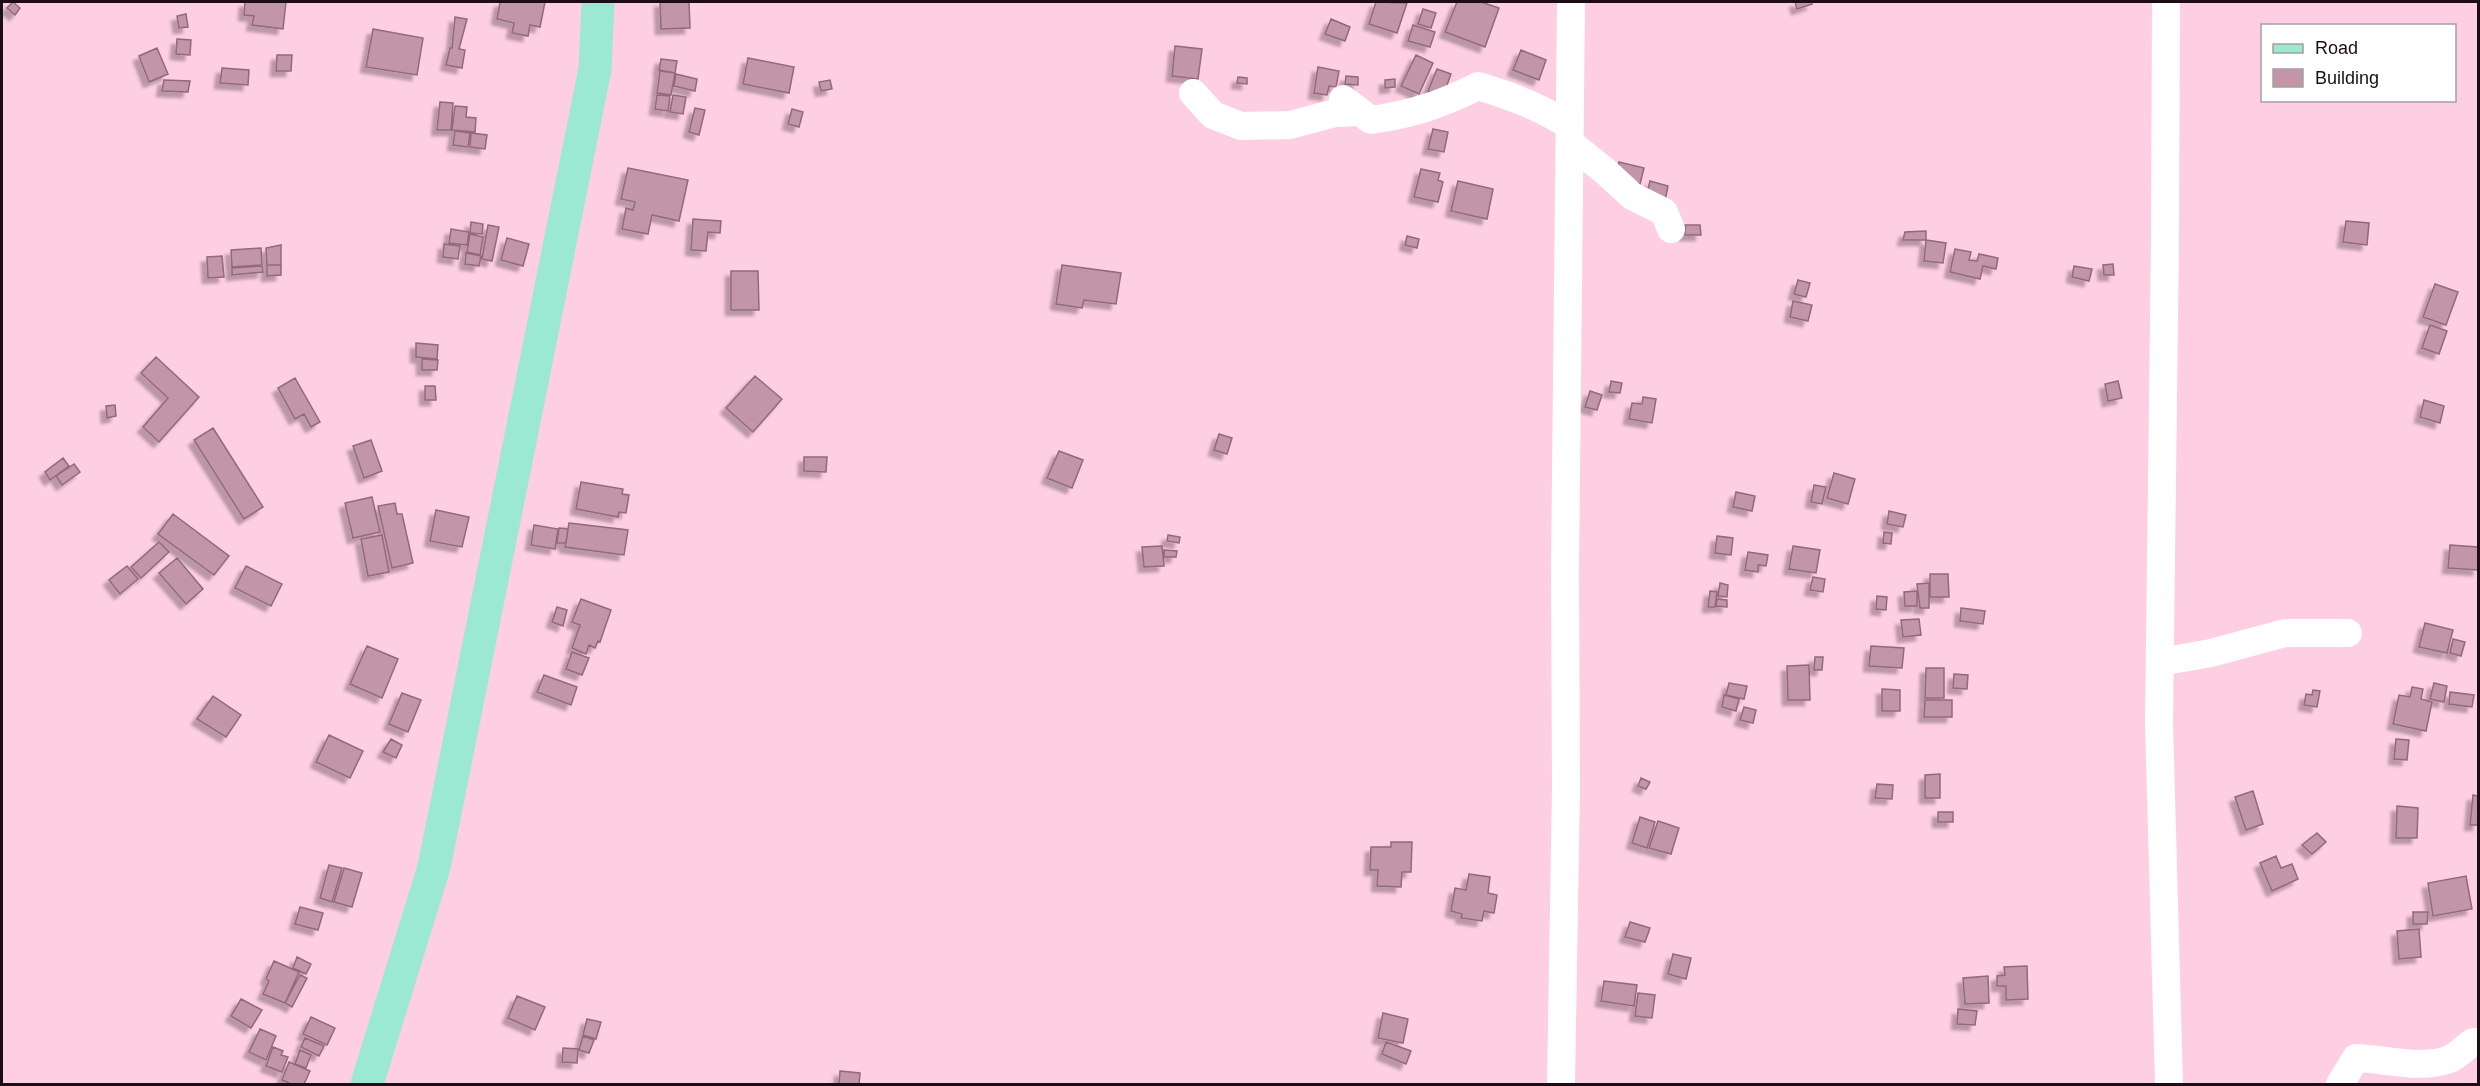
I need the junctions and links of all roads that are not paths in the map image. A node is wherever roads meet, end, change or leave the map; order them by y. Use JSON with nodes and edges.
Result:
{"nodes":[{"id":1,"x":598,"y":2,"type":"edge"},
{"id":2,"x":1571,"y":2,"type":"edge"},
{"id":3,"x":2166,"y":2,"type":"edge"},
{"id":4,"x":1193,"y":93,"type":"dead end"},
{"id":5,"x":1570,"y":135,"type":"junction"},
{"id":6,"x":1671,"y":229,"type":"dead end"},
{"id":7,"x":2348,"y":633,"type":"dead end"},
{"id":8,"x":2160,"y":662,"type":"junction"},
{"id":9,"x":2473,"y":1042,"type":"dead end"},
{"id":10,"x":2431,"y":1075,"type":"edge"},
{"id":11,"x":366,"y":1084,"type":"edge"},
{"id":12,"x":1561,"y":1084,"type":"edge"},
{"id":13,"x":2169,"y":1084,"type":"edge"},
{"id":14,"x":2340,"y":1084,"type":"edge"}],
"edges":[{"from":1,"to":11,"type":"main road"},
{"from":2,"to":5,"type":"street"},
{"from":3,"to":8,"type":"street"},
{"from":4,"to":5,"type":"street"},
{"from":5,"to":6,"type":"street"},
{"from":5,"to":12,"type":"street"},
{"from":7,"to":8,"type":"street"},
{"from":8,"to":13,"type":"street"},
{"from":9,"to":10,"type":"street"},
{"from":10,"to":14,"type":"street"}]}
